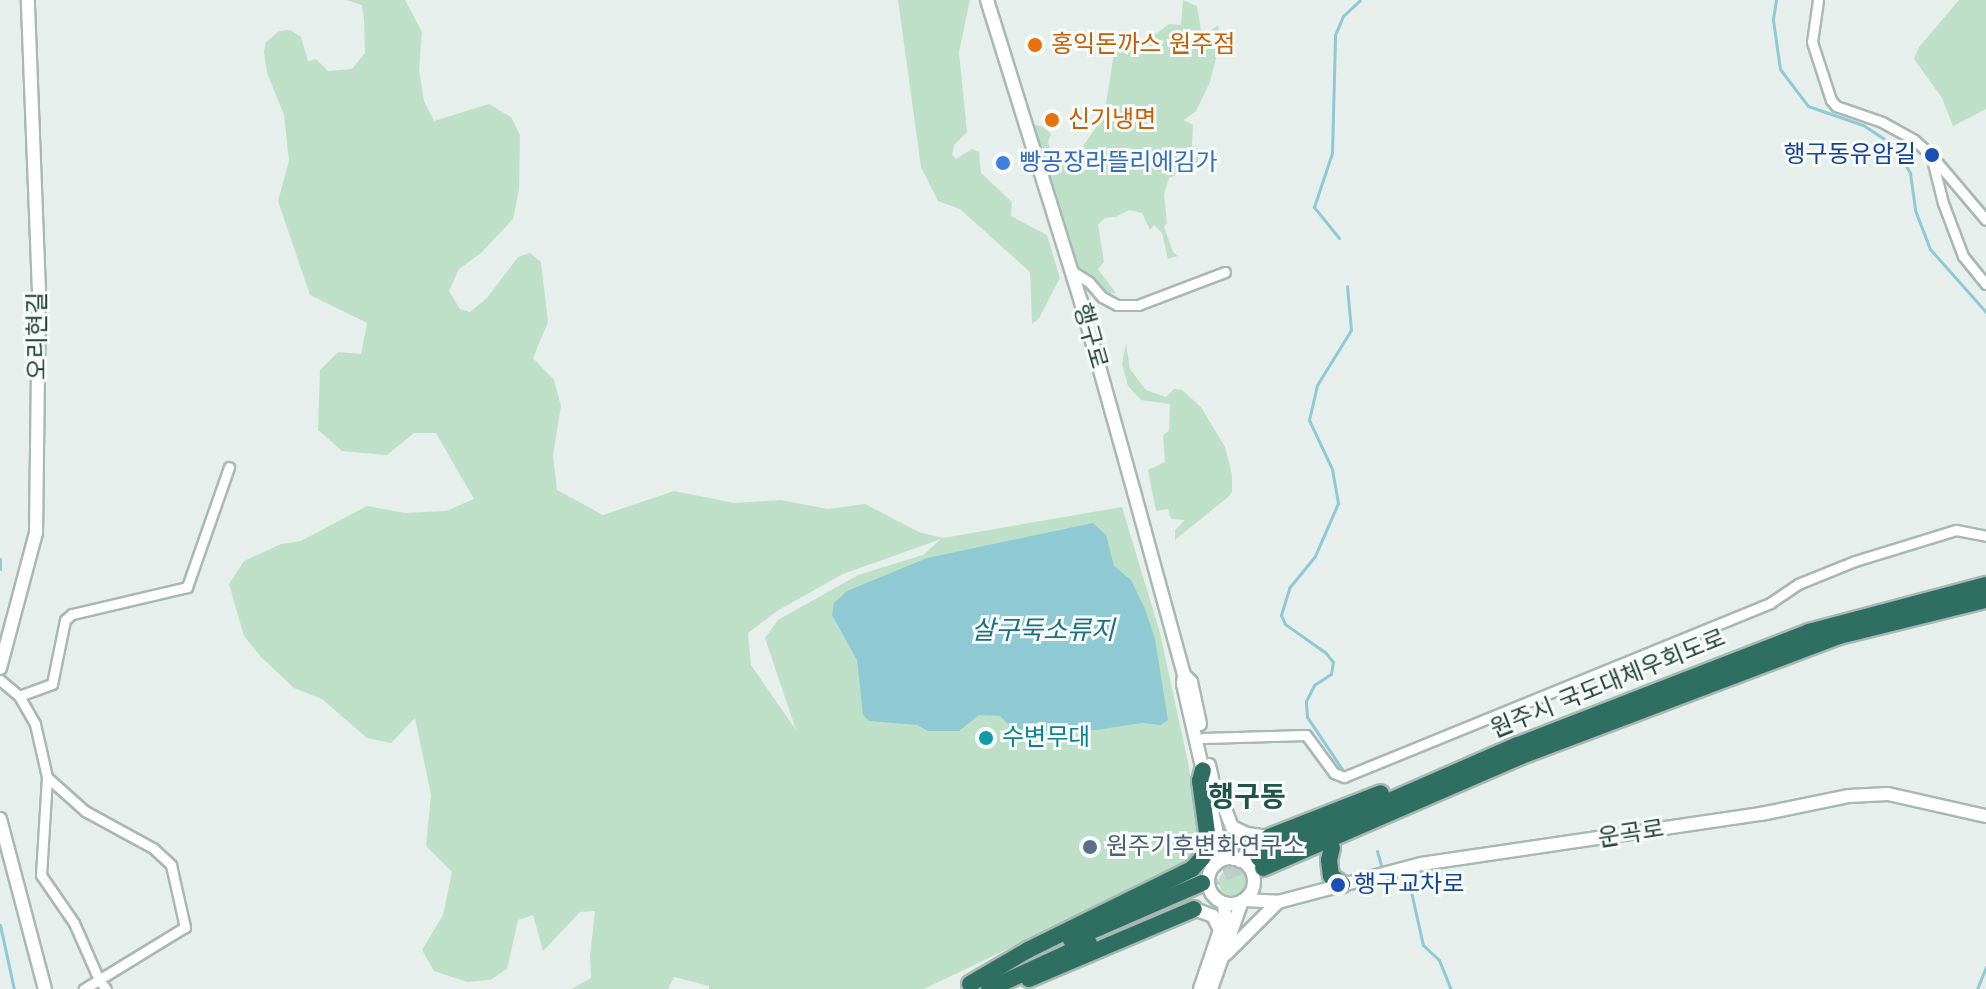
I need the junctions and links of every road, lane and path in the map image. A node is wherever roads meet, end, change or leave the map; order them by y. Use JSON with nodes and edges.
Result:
{"nodes":[{"id":1,"x":28,"y":0,"type":"edge"},
{"id":2,"x":987,"y":0,"type":"edge"},
{"id":3,"x":1818,"y":0,"type":"edge"},
{"id":4,"x":1931,"y":155,"type":"junction"},
{"id":5,"x":1986,"y":220,"type":"edge"},
{"id":6,"x":1072,"y":271,"type":"junction"},
{"id":7,"x":1225,"y":272,"type":"dead end"},
{"id":8,"x":1986,"y":284,"type":"edge"},
{"id":9,"x":229,"y":467,"type":"dead end"},
{"id":10,"x":1986,"y":536,"type":"edge"},
{"id":11,"x":1986,"y":585,"type":"edge"},
{"id":12,"x":1986,"y":600,"type":"edge"},
{"id":13,"x":0,"y":668,"type":"edge"},
{"id":14,"x":1184,"y":675,"type":"junction"},
{"id":15,"x":0,"y":680,"type":"edge"},
{"id":16,"x":19,"y":696,"type":"junction"},
{"id":17,"x":1203,"y":738,"type":"junction"},
{"id":18,"x":1519,"y":751,"type":"junction"},
{"id":19,"x":1206,"y":769,"type":"junction"},
{"id":20,"x":47,"y":777,"type":"junction"},
{"id":21,"x":1986,"y":816,"type":"edge"},
{"id":22,"x":0,"y":819,"type":"edge"},
{"id":23,"x":1269,"y":837,"type":"junction"},
{"id":24,"x":1332,"y":848,"type":"junction"},
{"id":25,"x":1237,"y":860,"type":"junction"},
{"id":26,"x":1214,"y":866,"type":"junction"},
{"id":27,"x":1252,"y":883,"type":"junction"},
{"id":28,"x":1342,"y":884,"type":"junction"},
{"id":29,"x":1208,"y":889,"type":"junction"},
{"id":30,"x":1278,"y":902,"type":"junction"},
{"id":31,"x":1194,"y":909,"type":"junction"},
{"id":32,"x":1219,"y":928,"type":"junction"},
{"id":33,"x":1221,"y":960,"type":"junction"},
{"id":34,"x":99,"y":980,"type":"junction"},
{"id":35,"x":964,"y":986,"type":"edge"},
{"id":36,"x":45,"y":989,"type":"edge"},
{"id":37,"x":84,"y":989,"type":"edge"},
{"id":38,"x":106,"y":989,"type":"edge"},
{"id":39,"x":989,"y":989,"type":"edge"},
{"id":40,"x":997,"y":989,"type":"edge"},
{"id":41,"x":1200,"y":989,"type":"edge"},
{"id":42,"x":1211,"y":989,"type":"edge"}],
"edges":[{"from":1,"to":13,"type":"street","name":"오리현길"},
{"from":2,"to":6,"type":"street","name":"행구로"},
{"from":3,"to":4,"type":"street"},
{"from":4,"to":5,"type":"street"},
{"from":4,"to":8,"type":"street"},
{"from":6,"to":7,"type":"street"},
{"from":6,"to":14,"type":"street","name":"행구로"},
{"from":9,"to":16,"type":"street"},
{"from":10,"to":17,"type":"street"},
{"from":11,"to":18,"type":"highway","name":"원주시 국도대체우회도로"},
{"from":12,"to":18,"type":"highway"},
{"from":14,"to":17,"type":"street","name":"행구로"},
{"from":14,"to":19,"type":"street","name":"행구로"},
{"from":15,"to":16,"type":"street"},
{"from":16,"to":20,"type":"street"},
{"from":17,"to":19,"type":"street","name":"행구로"},
{"from":18,"to":23,"type":"highway"},
{"from":18,"to":24,"type":"highway"},
{"from":18,"to":27,"type":"highway"},
{"from":19,"to":23,"type":"street"},
{"from":19,"to":25,"type":"street","name":"행구로"},
{"from":19,"to":26,"type":"street","name":"행구로"},
{"from":19,"to":29,"type":"highway"},
{"from":20,"to":34,"type":"street"},
{"from":20,"to":34,"type":"street"},
{"from":21,"to":28,"type":"street","name":"운곡로"},
{"from":22,"to":36,"type":"street"},
{"from":23,"to":25,"type":"street"},
{"from":24,"to":27,"type":"highway"},
{"from":24,"to":28,"type":"highway"},
{"from":25,"to":26,"type":"street"},
{"from":25,"to":27,"type":"street"},
{"from":26,"to":29,"type":"highway"},
{"from":26,"to":29,"type":"street"},
{"from":27,"to":29,"type":"street"},
{"from":27,"to":30,"type":"street"},
{"from":27,"to":33,"type":"street"},
{"from":28,"to":30,"type":"street","name":"운곡로"},
{"from":29,"to":31,"type":"street"},
{"from":29,"to":32,"type":"street"},
{"from":29,"to":35,"type":"highway"},
{"from":29,"to":39,"type":"highway"},
{"from":30,"to":33,"type":"street"},
{"from":31,"to":32,"type":"street"},
{"from":31,"to":40,"type":"highway"},
{"from":32,"to":41,"type":"street"},
{"from":33,"to":42,"type":"street"},
{"from":34,"to":37,"type":"street"},
{"from":34,"to":38,"type":"street"}]}
